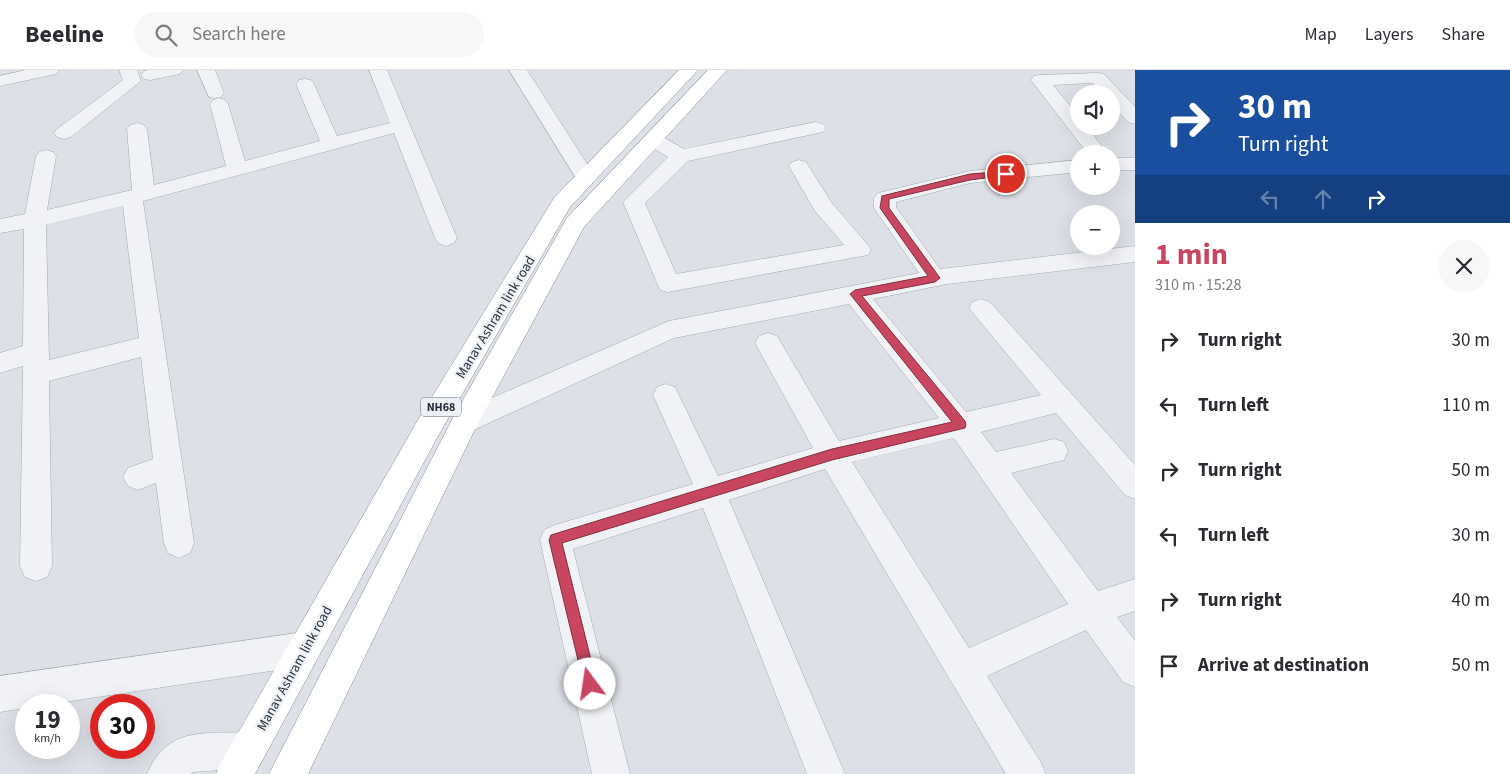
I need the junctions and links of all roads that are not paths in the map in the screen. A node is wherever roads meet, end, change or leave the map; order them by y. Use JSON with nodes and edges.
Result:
{"nodes":[{"id":1,"x":50,"y":70,"type":"edge"},
{"id":2,"x":128,"y":70,"type":"edge"},
{"id":3,"x":174,"y":70,"type":"edge"},
{"id":4,"x":206,"y":70,"type":"edge"},
{"id":5,"x":378,"y":70,"type":"edge"},
{"id":6,"x":518,"y":70,"type":"edge"},
{"id":7,"x":689,"y":70,"type":"edge"},
{"id":8,"x":718,"y":70,"type":"edge"},
{"id":9,"x":23,"y":73,"type":"edge"},
{"id":10,"x":150,"y":75,"type":"dead end"},
{"id":11,"x":0,"y":81,"type":"edge"},
{"id":12,"x":305,"y":84,"type":"dead end"},
{"id":13,"x":1135,"y":118,"type":"edge"},
{"id":14,"x":401,"y":126,"type":"junction"},
{"id":15,"x":816,"y":128,"type":"dead end"},
{"id":16,"x":137,"y":129,"type":"dead end"},
{"id":17,"x":64,"y":133,"type":"dead end"},
{"id":18,"x":653,"y":140,"type":"junction"},
{"id":19,"x":331,"y":144,"type":"junction"},
{"id":20,"x":1091,"y":145,"type":"edge"},
{"id":21,"x":46,"y":156,"type":"dead end"},
{"id":22,"x":681,"y":156,"type":"junction"},
{"id":23,"x":1120,"y":164,"type":"edge"},
{"id":24,"x":1135,"y":164,"type":"edge"},
{"id":25,"x":799,"y":166,"type":"dead end"},
{"id":26,"x":1070,"y":167,"type":"edge"},
{"id":27,"x":237,"y":168,"type":"junction"},
{"id":28,"x":586,"y":178,"type":"junction"},
{"id":29,"x":138,"y":195,"type":"junction"},
{"id":30,"x":35,"y":220,"type":"junction"},
{"id":31,"x":0,"y":226,"type":"edge"},
{"id":32,"x":446,"y":238,"type":"dead end"},
{"id":33,"x":1135,"y":254,"type":"edge"},
{"id":34,"x":935,"y":278,"type":"junction"},
{"id":35,"x":855,"y":294,"type":"junction"},
{"id":36,"x":981,"y":308,"type":"dead end"},
{"id":37,"x":768,"y":343,"type":"dead end"},
{"id":38,"x":152,"y":344,"type":"junction"},
{"id":39,"x":37,"y":362,"type":"junction"},
{"id":40,"x":0,"y":363,"type":"edge"},
{"id":41,"x":666,"y":395,"type":"dead end"},
{"id":42,"x":1062,"y":401,"type":"junction"},
{"id":43,"x":465,"y":422,"type":"junction"},
{"id":44,"x":960,"y":425,"type":"junction"},
{"id":45,"x":1054,"y":451,"type":"dead end"},
{"id":46,"x":832,"y":454,"type":"junction"},
{"id":47,"x":168,"y":466,"type":"junction"},
{"id":48,"x":989,"y":466,"type":"junction"},
{"id":49,"x":138,"y":477,"type":"dead end"},
{"id":50,"x":1135,"y":486,"type":"edge"},
{"id":51,"x":711,"y":492,"type":"junction"},
{"id":52,"x":179,"y":543,"type":"dead end"},
{"id":53,"x":36,"y":566,"type":"dead end"},
{"id":54,"x":1135,"y":595,"type":"edge"},
{"id":55,"x":1092,"y":610,"type":"junction"},
{"id":56,"x":304,"y":649,"type":"junction"},
{"id":57,"x":963,"y":670,"type":"junction"},
{"id":58,"x":1135,"y":670,"type":"edge"},
{"id":59,"x":0,"y":694,"type":"edge"},
{"id":60,"x":242,"y":762,"type":"edge"},
{"id":61,"x":166,"y":774,"type":"edge"},
{"id":62,"x":288,"y":774,"type":"edge"},
{"id":63,"x":611,"y":774,"type":"edge"},
{"id":64,"x":826,"y":774,"type":"edge"},
{"id":65,"x":1027,"y":774,"type":"edge"}],
"edges":[{"from":1,"to":9,"type":"street"},
{"from":2,"to":17,"type":"street"},
{"from":3,"to":10,"type":"street"},
{"from":4,"to":27,"type":"street"},
{"from":5,"to":14,"type":"street"},
{"from":6,"to":28,"type":"street"},
{"from":7,"to":28,"type":"highway","name":"Manav Ashram link road","number":"NH68"},
{"from":8,"to":18,"type":"highway"},
{"from":9,"to":11,"type":"street"},
{"from":12,"to":19,"type":"street"},
{"from":13,"to":20,"type":"street"},
{"from":14,"to":19,"type":"street"},
{"from":14,"to":32,"type":"street"},
{"from":15,"to":22,"type":"street"},
{"from":16,"to":29,"type":"street"},
{"from":18,"to":22,"type":"street"},
{"from":18,"to":43,"type":"highway"},
{"from":19,"to":27,"type":"street"},
{"from":21,"to":30,"type":"street"},
{"from":22,"to":25,"type":"street"},
{"from":23,"to":24,"type":"street"},
{"from":26,"to":34,"type":"street"},
{"from":27,"to":29,"type":"street"},
{"from":28,"to":56,"type":"highway","name":"Manav Ashram link road","number":"NH68"},
{"from":29,"to":30,"type":"street"},
{"from":29,"to":38,"type":"street"},
{"from":30,"to":31,"type":"street"},
{"from":30,"to":39,"type":"street"},
{"from":33,"to":34,"type":"street"},
{"from":34,"to":35,"type":"street"},
{"from":35,"to":43,"type":"street"},
{"from":35,"to":44,"type":"street"},
{"from":36,"to":42,"type":"street"},
{"from":37,"to":46,"type":"street"},
{"from":38,"to":39,"type":"street"},
{"from":38,"to":47,"type":"street"},
{"from":39,"to":40,"type":"street"},
{"from":39,"to":53,"type":"street"},
{"from":41,"to":51,"type":"street"},
{"from":42,"to":44,"type":"street"},
{"from":42,"to":50,"type":"street"},
{"from":43,"to":62,"type":"highway"},
{"from":44,"to":46,"type":"street"},
{"from":44,"to":48,"type":"street"},
{"from":45,"to":48,"type":"street"},
{"from":46,"to":51,"type":"street"},
{"from":46,"to":57,"type":"street"},
{"from":47,"to":49,"type":"street"},
{"from":47,"to":52,"type":"street"},
{"from":48,"to":55,"type":"street"},
{"from":51,"to":63,"type":"street"},
{"from":51,"to":64,"type":"street"},
{"from":54,"to":55,"type":"street"},
{"from":55,"to":57,"type":"street"},
{"from":55,"to":58,"type":"street"},
{"from":56,"to":59,"type":"street"},
{"from":56,"to":60,"type":"highway","name":"Manav Ashram link road","number":"NH68"},
{"from":57,"to":65,"type":"street"},
{"from":60,"to":61,"type":"street"}]}
